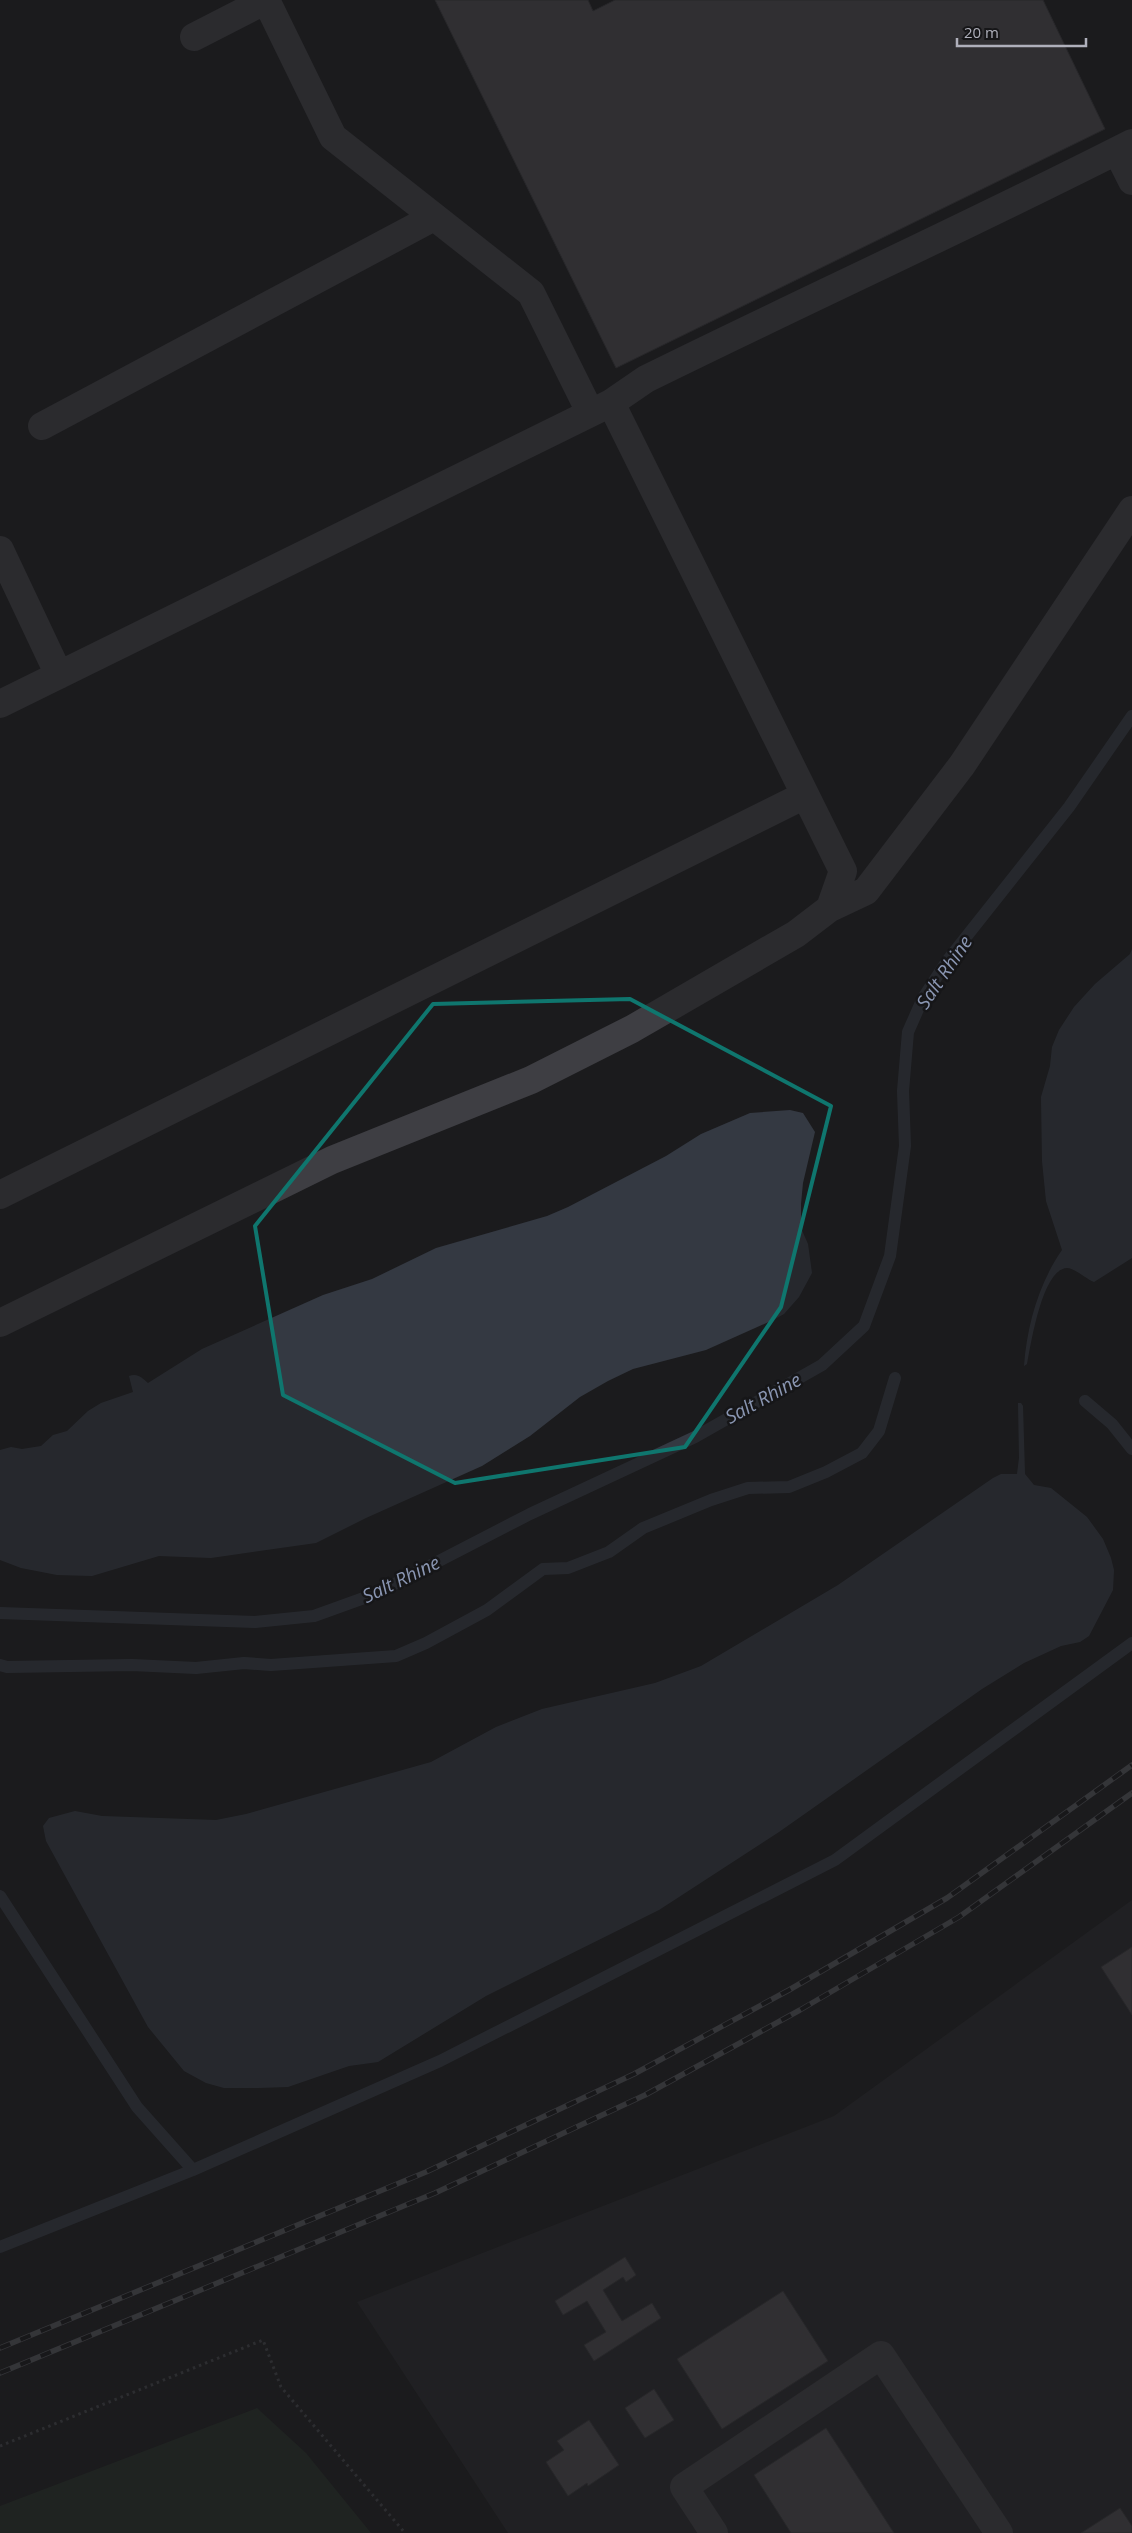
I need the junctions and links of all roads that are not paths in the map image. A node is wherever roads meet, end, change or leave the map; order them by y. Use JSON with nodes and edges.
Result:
{"nodes":[{"id":1,"x":266,"y":0,"type":"edge"},
{"id":2,"x":194,"y":37,"type":"dead end"},
{"id":3,"x":1124,"y":147,"type":"edge"},
{"id":4,"x":1132,"y":181,"type":"edge"},
{"id":5,"x":434,"y":217,"type":"junction"},
{"id":6,"x":601,"y":407,"type":"junction"},
{"id":7,"x":42,"y":426,"type":"dead end"},
{"id":8,"x":1132,"y":510,"type":"edge"},
{"id":9,"x":0,"y":550,"type":"edge"},
{"id":10,"x":59,"y":675,"type":"junction"},
{"id":11,"x":0,"y":704,"type":"edge"},
{"id":12,"x":805,"y":795,"type":"junction"},
{"id":13,"x":830,"y":908,"type":"junction"},
{"id":14,"x":0,"y":1194,"type":"edge"},
{"id":15,"x":2,"y":1319,"type":"edge"},
{"id":16,"x":714,"y":2533,"type":"edge"},
{"id":17,"x":999,"y":2533,"type":"edge"}],
"edges":[{"from":1,"to":2,"type":"lane"},
{"from":1,"to":5,"type":"lane"},
{"from":3,"to":4,"type":"lane"},
{"from":3,"to":6,"type":"lane"},
{"from":5,"to":6,"type":"lane"},
{"from":5,"to":7,"type":"lane"},
{"from":6,"to":10,"type":"lane"},
{"from":6,"to":12,"type":"lane"},
{"from":8,"to":13,"type":"lane"},
{"from":9,"to":10,"type":"lane"},
{"from":10,"to":11,"type":"lane"},
{"from":12,"to":13,"type":"lane"},
{"from":12,"to":14,"type":"lane"},
{"from":13,"to":15,"type":"lane"},
{"from":16,"to":17,"type":"lane"}]}
